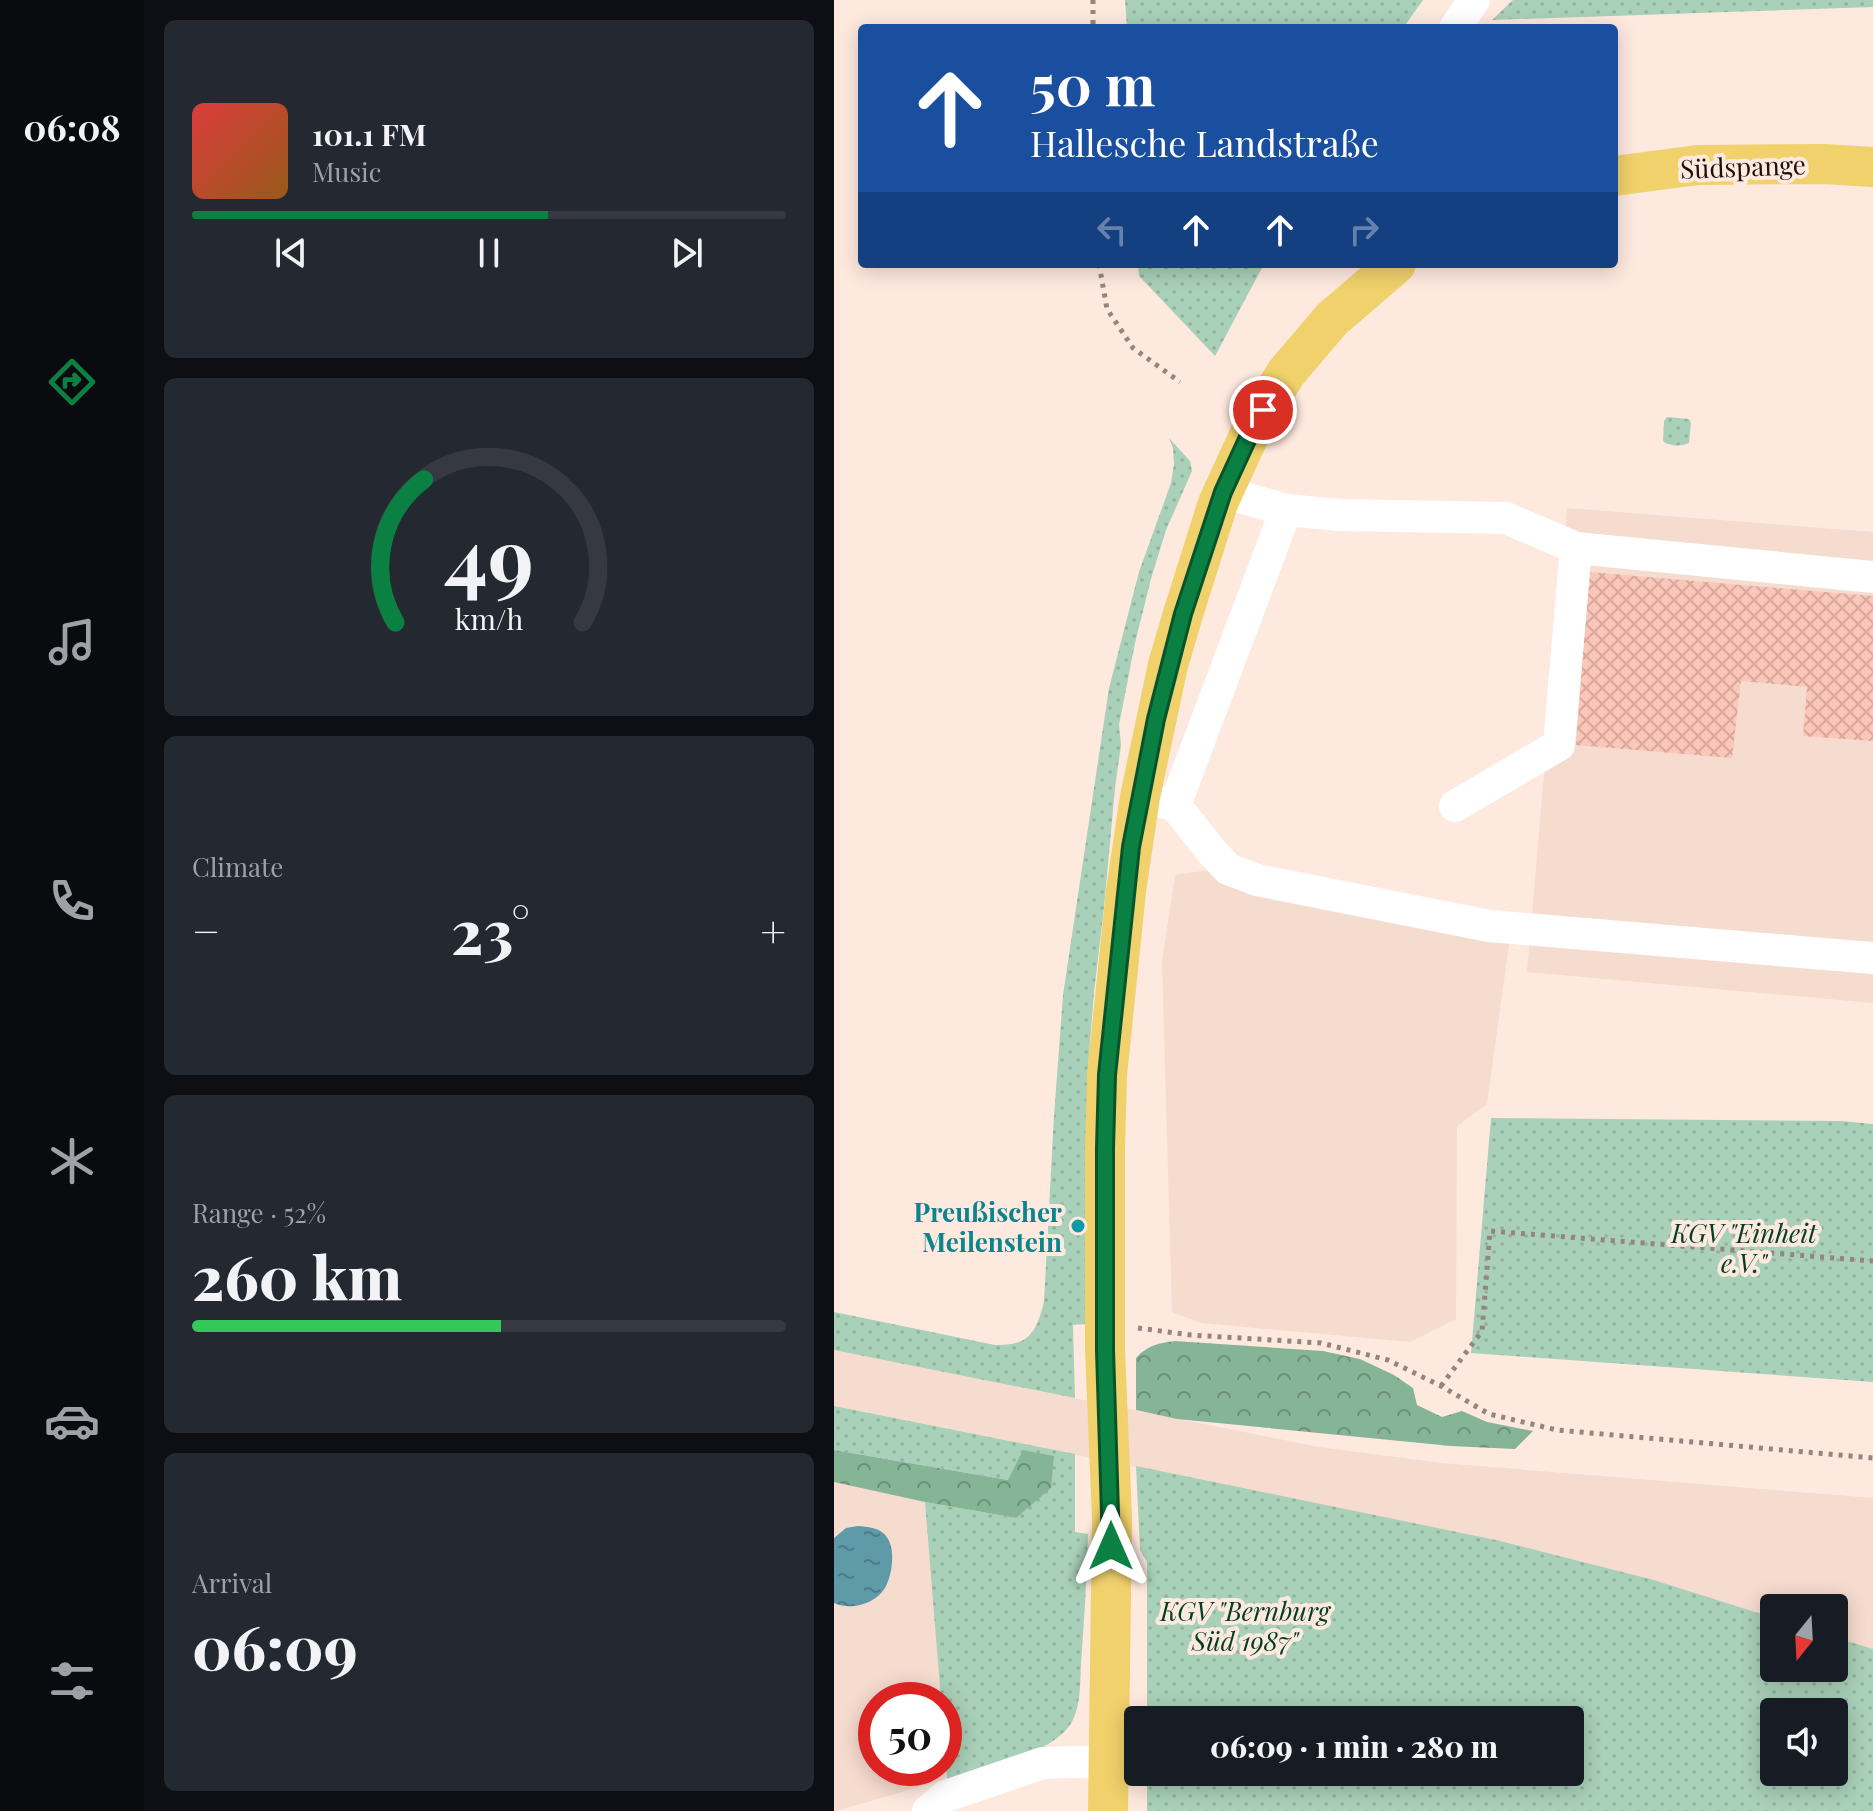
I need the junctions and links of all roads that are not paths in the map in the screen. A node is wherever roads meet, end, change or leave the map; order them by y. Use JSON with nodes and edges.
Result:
{"nodes":[{"id":1,"x":1474,"y":0,"type":"edge"},
{"id":2,"x":1458,"y":24,"type":"edge"},
{"id":3,"x":1873,"y":167,"type":"edge"},
{"id":4,"x":1618,"y":175,"type":"edge"},
{"id":5,"x":1391,"y":268,"type":"edge"},
{"id":6,"x":1223,"y":492,"type":"junction"},
{"id":7,"x":1286,"y":510,"type":"junction"},
{"id":8,"x":1576,"y":548,"type":"junction"},
{"id":9,"x":1873,"y":577,"type":"edge"},
{"id":10,"x":1157,"y":801,"type":"junction"},
{"id":11,"x":1455,"y":806,"type":"dead end"},
{"id":12,"x":1873,"y":958,"type":"edge"},
{"id":13,"x":1108,"y":1761,"type":"junction"},
{"id":14,"x":928,"y":1811,"type":"edge"},
{"id":15,"x":1108,"y":1811,"type":"edge"}],
"edges":[{"from":1,"to":2,"type":"street"},
{"from":3,"to":4,"type":"main road","name":"Südspange"},
{"from":5,"to":6,"type":"main road"},
{"from":6,"to":7,"type":"street"},
{"from":6,"to":10,"type":"main road"},
{"from":7,"to":8,"type":"street"},
{"from":7,"to":10,"type":"street"},
{"from":8,"to":9,"type":"street"},
{"from":8,"to":11,"type":"street"},
{"from":10,"to":12,"type":"street"},
{"from":10,"to":13,"type":"main road"},
{"from":13,"to":14,"type":"street"},
{"from":13,"to":15,"type":"main road"}]}
